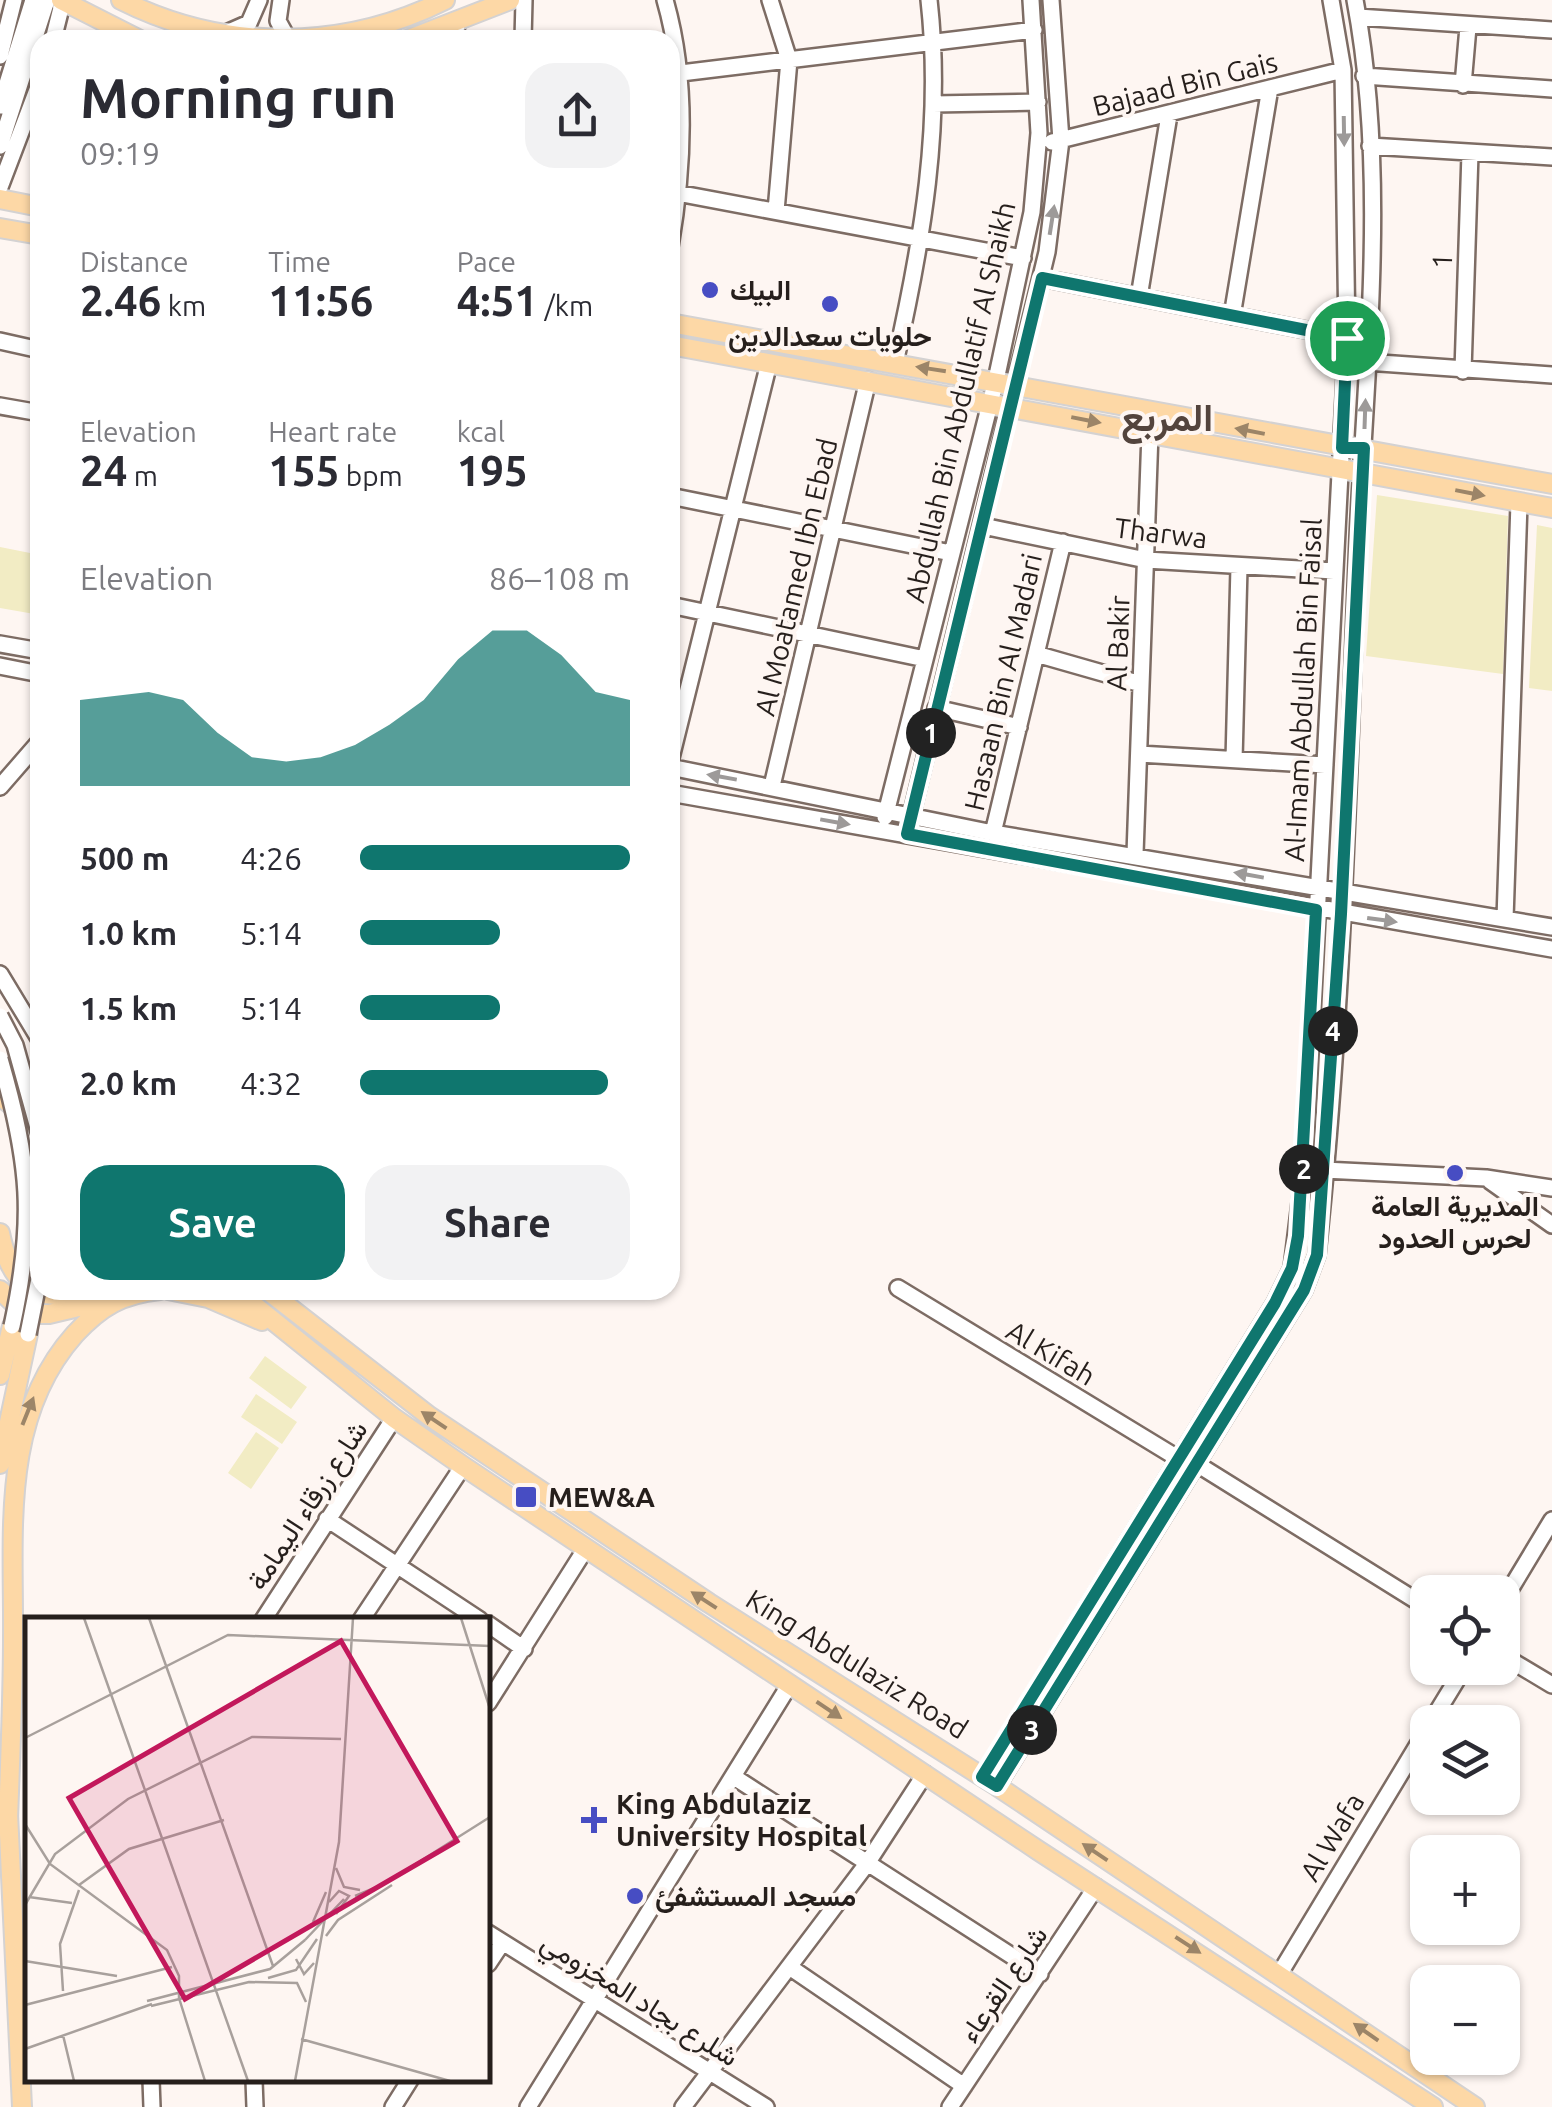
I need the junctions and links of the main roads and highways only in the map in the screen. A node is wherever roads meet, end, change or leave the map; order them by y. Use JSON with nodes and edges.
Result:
{"nodes":[{"id":1,"x":121,"y":0,"type":"edge"},
{"id":2,"x":446,"y":0,"type":"edge"},
{"id":3,"x":510,"y":0,"type":"edge"},
{"id":4,"x":58,"y":3,"type":"edge"},
{"id":5,"x":118,"y":30,"type":"edge"},
{"id":6,"x":209,"y":30,"type":"edge"},
{"id":7,"x":373,"y":30,"type":"edge"},
{"id":8,"x":459,"y":30,"type":"edge"},
{"id":9,"x":0,"y":199,"type":"edge"},
{"id":10,"x":30,"y":204,"type":"edge"},
{"id":11,"x":0,"y":228,"type":"edge"},
{"id":12,"x":30,"y":233,"type":"edge"},
{"id":13,"x":680,"y":324,"type":"edge"},
{"id":14,"x":680,"y":347,"type":"edge"},
{"id":15,"x":1552,"y":484,"type":"edge"},
{"id":16,"x":1552,"y":508,"type":"edge"},
{"id":17,"x":0,"y":1062,"type":"edge"},
{"id":18,"x":30,"y":1090,"type":"edge"},
{"id":19,"x":0,"y":1096,"type":"edge"},
{"id":20,"x":30,"y":1123,"type":"edge"},
{"id":21,"x":0,"y":1233,"type":"edge"},
{"id":22,"x":0,"y":1290,"type":"edge"},
{"id":23,"x":30,"y":1291,"type":"edge"},
{"id":24,"x":107,"y":1300,"type":"edge"},
{"id":25,"x":113,"y":1300,"type":"edge"},
{"id":26,"x":212,"y":1300,"type":"edge"},
{"id":27,"x":247,"y":1300,"type":"edge"},
{"id":28,"x":279,"y":1300,"type":"edge"},
{"id":29,"x":295,"y":1340,"type":"junction"},
{"id":30,"x":0,"y":1375,"type":"edge"},
{"id":31,"x":0,"y":1464,"type":"edge"},
{"id":32,"x":0,"y":1678,"type":"edge"},
{"id":33,"x":1028,"y":1807,"type":"junction"},
{"id":34,"x":8,"y":1821,"type":"junction"},
{"id":35,"x":1155,"y":1924,"type":"junction"},
{"id":36,"x":23,"y":2034,"type":"edge"},
{"id":37,"x":22,"y":2107,"type":"edge"},
{"id":38,"x":1434,"y":2107,"type":"edge"},
{"id":39,"x":1474,"y":2107,"type":"edge"}],
"edges":[{"from":1,"to":6,"type":"main road"},
{"from":2,"to":7,"type":"main road"},
{"from":3,"to":8,"type":"main road"},
{"from":4,"to":5,"type":"main road"},
{"from":9,"to":10,"type":"main road"},
{"from":11,"to":12,"type":"main road"},
{"from":15,"to":13,"type":"main road","one_way":true},
{"from":14,"to":16,"type":"main road","one_way":true},
{"from":17,"to":18,"type":"main road"},
{"from":19,"to":20,"type":"main road"},
{"from":21,"to":23,"type":"main road"},
{"from":22,"to":24,"type":"main road"},
{"from":34,"to":25,"type":"main road","one_way":true},
{"from":26,"to":29,"type":"main road"},
{"from":27,"to":29,"type":"main road","name":"King Abdulaziz Road"},
{"from":33,"to":28,"type":"main road","name":"King Abdulaziz Road","one_way":true},
{"from":29,"to":35,"type":"main road","name":"King Abdulaziz Road","one_way":true},
{"from":30,"to":31,"type":"main road"},
{"from":32,"to":34,"type":"main road"},
{"from":33,"to":35,"type":"main road"},
{"from":39,"to":33,"type":"main road","name":"King Abdulaziz Road","one_way":true},
{"from":34,"to":36,"type":"main road"},
{"from":35,"to":38,"type":"main road","name":"King Abdulaziz Road","one_way":true},
{"from":36,"to":37,"type":"main road"}]}
